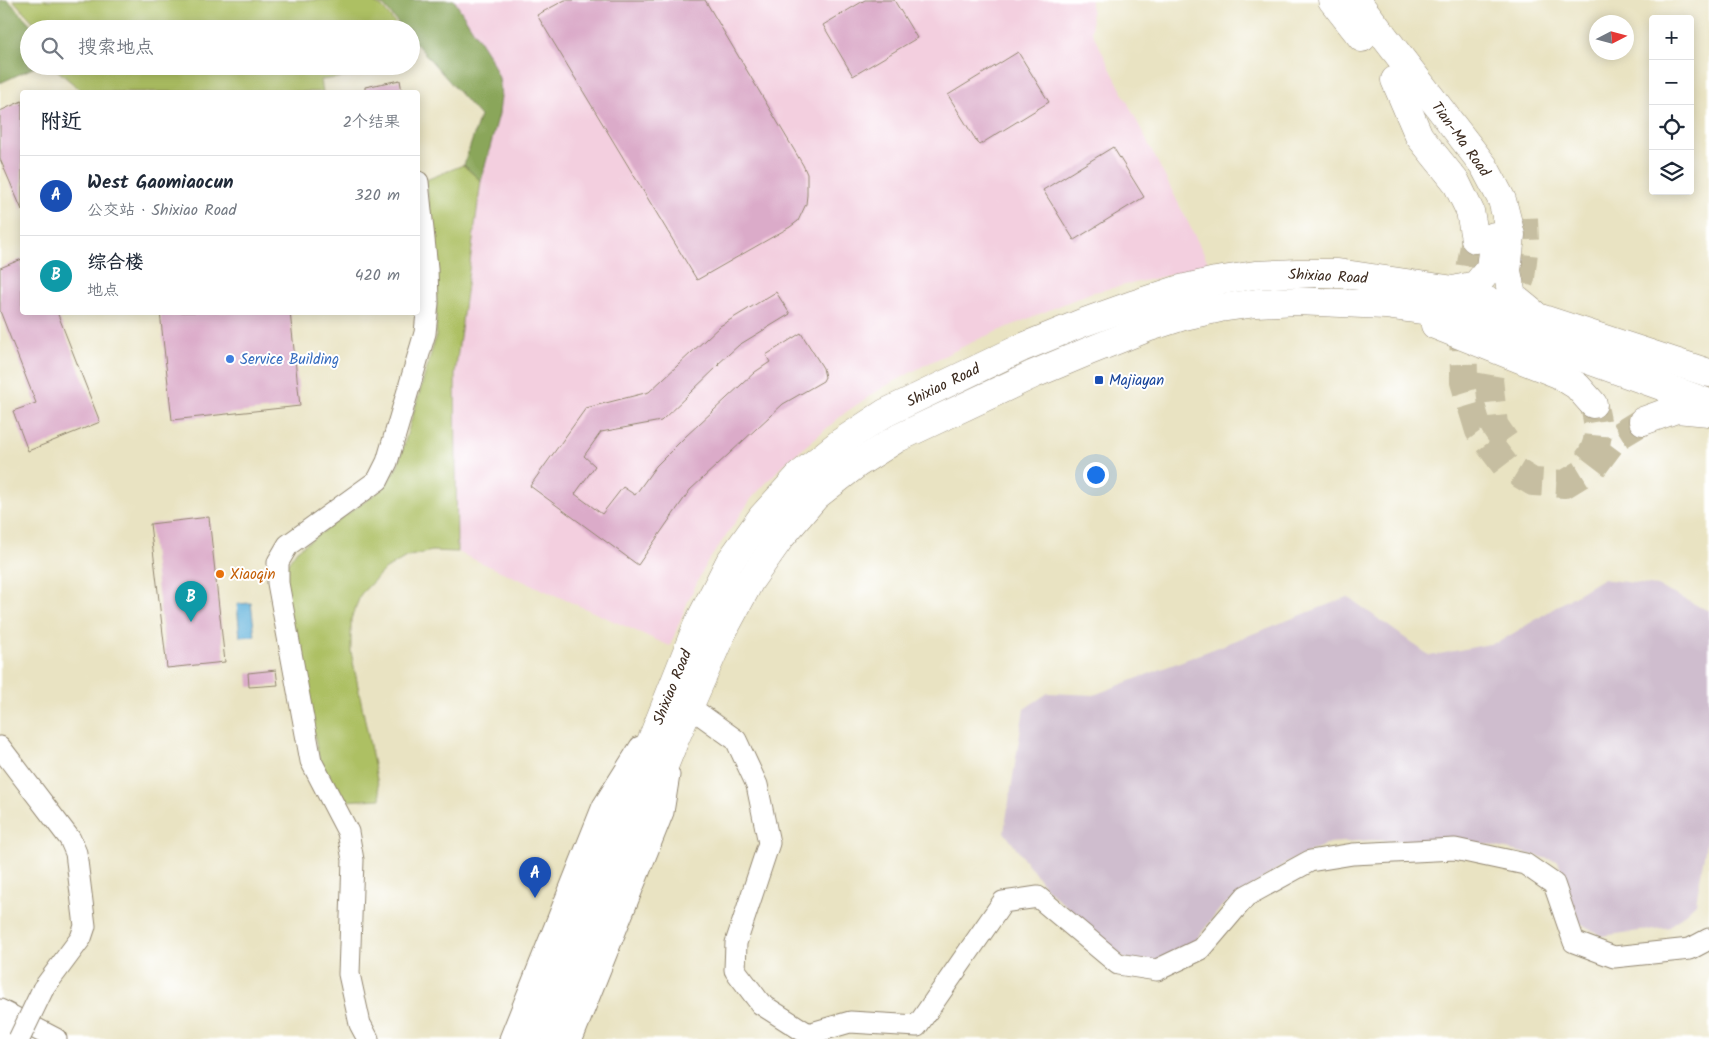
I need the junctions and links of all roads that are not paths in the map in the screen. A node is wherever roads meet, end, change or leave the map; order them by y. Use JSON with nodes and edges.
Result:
{"nodes":[{"id":1,"x":1332,"y":0,"type":"edge"},
{"id":2,"x":1356,"y":0,"type":"edge"},
{"id":3,"x":1402,"y":75,"type":"junction"},
{"id":4,"x":420,"y":204,"type":"edge"},
{"id":5,"x":1524,"y":218,"type":"tunnel mouth"},
{"id":6,"x":1475,"y":239,"type":"tunnel mouth"},
{"id":7,"x":1454,"y":290,"type":"junction"},
{"id":8,"x":1384,"y":305,"type":"junction"},
{"id":9,"x":1537,"y":316,"type":"junction"},
{"id":10,"x":1709,"y":373,"type":"edge"},
{"id":11,"x":1709,"y":403,"type":"edge"},
{"id":12,"x":1593,"y":404,"type":"tunnel mouth"},
{"id":13,"x":1709,"y":412,"type":"edge"},
{"id":14,"x":1643,"y":421,"type":"tunnel mouth"},
{"id":15,"x":690,"y":707,"type":"junction"},
{"id":16,"x":667,"y":729,"type":"junction"},
{"id":17,"x":0,"y":747,"type":"edge"},
{"id":18,"x":639,"y":801,"type":"junction"},
{"id":19,"x":1709,"y":940,"type":"edge"},
{"id":20,"x":0,"y":1010,"type":"edge"},
{"id":21,"x":0,"y":1032,"type":"edge"},
{"id":22,"x":13,"y":1039,"type":"edge"},
{"id":23,"x":19,"y":1039,"type":"edge"},
{"id":24,"x":56,"y":1039,"type":"edge"},
{"id":25,"x":368,"y":1039,"type":"edge"},
{"id":26,"x":510,"y":1039,"type":"edge"},
{"id":27,"x":528,"y":1039,"type":"edge"},
{"id":28,"x":555,"y":1039,"type":"edge"},
{"id":29,"x":572,"y":1039,"type":"edge"}],
"edges":[{"from":1,"to":3,"type":"main road","name":"Tian-Ma Road"},
{"from":2,"to":3,"type":"main road","name":"Tian-Ma Road"},
{"from":3,"to":5,"type":"main road"},
{"from":3,"to":6,"type":"main road"},
{"from":3,"to":7,"type":"main road","name":"Tian-Ma Road"},
{"from":3,"to":9,"type":"main road","name":"Tian-Ma Road"},
{"from":4,"to":25,"type":"street"},
{"from":7,"to":9,"type":"main road","name":"Shixiao Road"},
{"from":7,"to":16,"type":"main road","name":"Shixiao Road"},
{"from":8,"to":11,"type":"main road","name":"Shixiao Road"},
{"from":8,"to":12,"type":"main road"},
{"from":8,"to":15,"type":"main road","name":"Shixiao Road"},
{"from":9,"to":10,"type":"main road","name":"Shixiao Road"},
{"from":13,"to":14,"type":"main road"},
{"from":15,"to":16,"type":"main road","name":"Shixiao Road"},
{"from":15,"to":19,"type":"street"},
{"from":16,"to":18,"type":"main road","name":"Shixiao Road"},
{"from":16,"to":26,"type":"street"},
{"from":16,"to":29,"type":"street"},
{"from":17,"to":23,"type":"street","bridge":true},
{"from":18,"to":27,"type":"main road","name":"Shixiao Road"},
{"from":18,"to":28,"type":"main road","name":"Shixiao Road"},
{"from":20,"to":24,"type":"street"},
{"from":21,"to":22,"type":"main road"}]}
